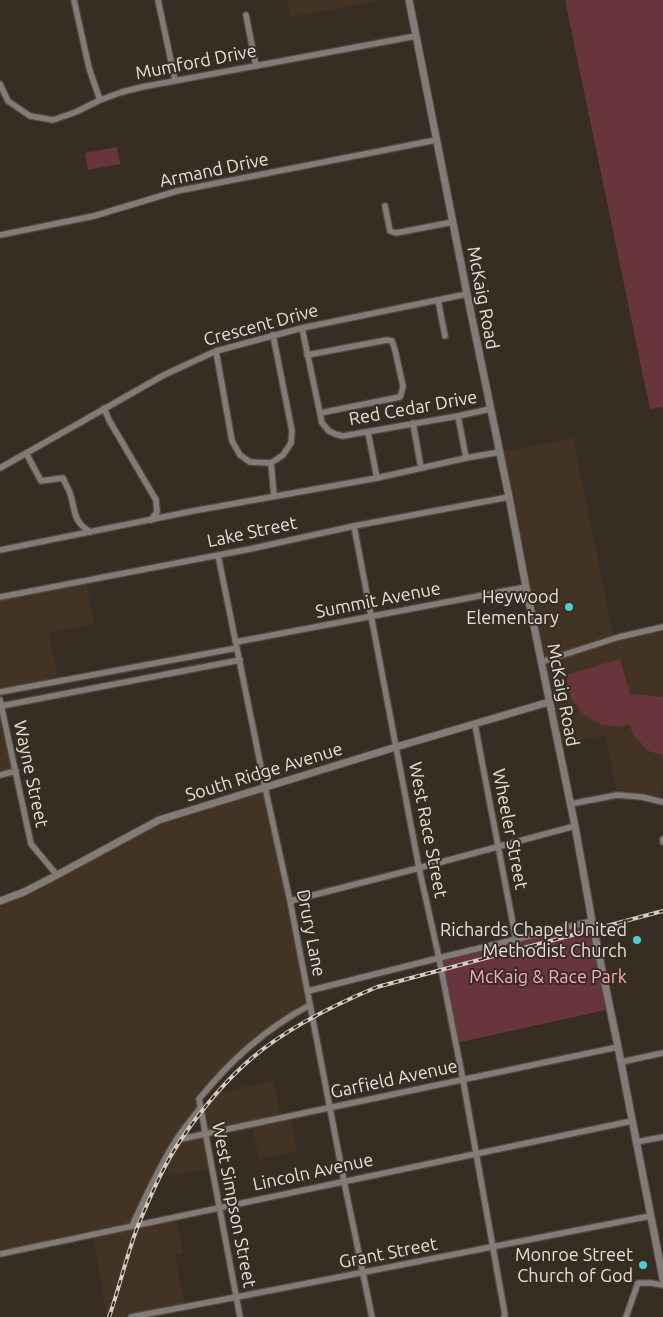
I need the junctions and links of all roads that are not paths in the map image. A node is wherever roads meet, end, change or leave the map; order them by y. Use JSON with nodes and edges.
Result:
{"nodes":[{"id":1,"x":74,"y":0,"type":"edge"},
{"id":2,"x":158,"y":0,"type":"edge"},
{"id":3,"x":409,"y":0,"type":"edge"},
{"id":4,"x":246,"y":15,"type":"dead end"},
{"id":5,"x":416,"y":36,"type":"junction"},
{"id":6,"x":256,"y":66,"type":"junction"},
{"id":7,"x":175,"y":80,"type":"junction"},
{"id":8,"x":0,"y":84,"type":"edge"},
{"id":9,"x":100,"y":100,"type":"junction"},
{"id":10,"x":436,"y":140,"type":"junction"},
{"id":11,"x":384,"y":206,"type":"dead end"},
{"id":12,"x":453,"y":222,"type":"junction"},
{"id":13,"x":0,"y":235,"type":"edge"},
{"id":14,"x":467,"y":294,"type":"junction"},
{"id":15,"x":438,"y":300,"type":"junction"},
{"id":16,"x":302,"y":328,"type":"junction"},
{"id":17,"x":274,"y":334,"type":"junction"},
{"id":18,"x":445,"y":336,"type":"dead end"},
{"id":19,"x":216,"y":351,"type":"junction"},
{"id":20,"x":307,"y":355,"type":"junction"},
{"id":21,"x":104,"y":408,"type":"junction"},
{"id":22,"x":490,"y":409,"type":"junction"},
{"id":23,"x":320,"y":413,"type":"junction"},
{"id":24,"x":458,"y":416,"type":"junction"},
{"id":25,"x":413,"y":423,"type":"junction"},
{"id":26,"x":368,"y":432,"type":"junction"},
{"id":27,"x":500,"y":452,"type":"junction"},
{"id":28,"x":26,"y":453,"type":"junction"},
{"id":29,"x":466,"y":458,"type":"junction"},
{"id":30,"x":271,"y":463,"type":"junction"},
{"id":31,"x":0,"y":468,"type":"edge"},
{"id":32,"x":421,"y":468,"type":"junction"},
{"id":33,"x":377,"y":478,"type":"junction"},
{"id":34,"x":274,"y":496,"type":"junction"},
{"id":35,"x":509,"y":497,"type":"junction"},
{"id":36,"x":150,"y":520,"type":"junction"},
{"id":37,"x":354,"y":526,"type":"junction"},
{"id":38,"x":90,"y":532,"type":"junction"},
{"id":39,"x":0,"y":550,"type":"edge"},
{"id":40,"x":218,"y":555,"type":"junction"},
{"id":41,"x":526,"y":587,"type":"junction"},
{"id":42,"x":0,"y":597,"type":"edge"},
{"id":43,"x":370,"y":617,"type":"junction"},
{"id":44,"x":663,"y":627,"type":"edge"},
{"id":45,"x":237,"y":645,"type":"junction"},
{"id":46,"x":240,"y":660,"type":"junction"},
{"id":47,"x":541,"y":662,"type":"junction"},
{"id":48,"x":0,"y":692,"type":"edge"},
{"id":49,"x":549,"y":702,"type":"junction"},
{"id":50,"x":1,"y":703,"type":"edge"},
{"id":51,"x":475,"y":725,"type":"junction"},
{"id":52,"x":396,"y":747,"type":"junction"},
{"id":53,"x":16,"y":771,"type":"junction"},
{"id":54,"x":0,"y":775,"type":"edge"},
{"id":55,"x":265,"y":787,"type":"junction"},
{"id":56,"x":663,"y":802,"type":"edge"},
{"id":57,"x":570,"y":804,"type":"junction"},
{"id":58,"x":575,"y":826,"type":"junction"},
{"id":59,"x":498,"y":847,"type":"junction"},
{"id":60,"x":419,"y":868,"type":"junction"},
{"id":61,"x":57,"y":875,"type":"junction"},
{"id":62,"x":0,"y":901,"type":"edge"},
{"id":63,"x":290,"y":901,"type":"junction"},
{"id":64,"x":592,"y":921,"type":"junction"},
{"id":65,"x":516,"y":940,"type":"junction"},
{"id":66,"x":439,"y":958,"type":"junction"},
{"id":67,"x":308,"y":991,"type":"junction"},
{"id":68,"x":310,"y":1005,"type":"junction"},
{"id":69,"x":618,"y":1047,"type":"junction"},
{"id":70,"x":663,"y":1054,"type":"edge"},
{"id":71,"x":621,"y":1062,"type":"junction"},
{"id":72,"x":463,"y":1080,"type":"junction"},
{"id":73,"x":330,"y":1107,"type":"junction"},
{"id":74,"x":200,"y":1108,"type":"junction"},
{"id":75,"x":632,"y":1121,"type":"junction"},
{"id":76,"x":205,"y":1135,"type":"junction"},
{"id":77,"x":663,"y":1137,"type":"edge"},
{"id":78,"x":176,"y":1140,"type":"junction"},
{"id":79,"x":636,"y":1142,"type":"junction"},
{"id":80,"x":477,"y":1154,"type":"junction"},
{"id":81,"x":344,"y":1181,"type":"junction"},
{"id":82,"x":220,"y":1207,"type":"junction"},
{"id":83,"x":651,"y":1216,"type":"junction"},
{"id":84,"x":132,"y":1226,"type":"junction"},
{"id":85,"x":493,"y":1246,"type":"junction"},
{"id":86,"x":0,"y":1254,"type":"edge"},
{"id":87,"x":363,"y":1273,"type":"junction"},
{"id":88,"x":663,"y":1279,"type":"edge"},
{"id":89,"x":663,"y":1285,"type":"edge"},
{"id":90,"x":236,"y":1298,"type":"junction"},
{"id":91,"x":507,"y":1316,"type":"edge"},
{"id":92,"x":131,"y":1317,"type":"edge"},
{"id":93,"x":240,"y":1317,"type":"edge"},
{"id":94,"x":372,"y":1317,"type":"edge"},
{"id":95,"x":626,"y":1317,"type":"edge"}],
"edges":[{"from":1,"to":9,"type":"street"},
{"from":2,"to":7,"type":"street"},
{"from":3,"to":5,"type":"street","name":"McKaig Road"},
{"from":4,"to":6,"type":"street"},
{"from":5,"to":6,"type":"street","name":"Mumford Drive"},
{"from":5,"to":10,"type":"street","name":"McKaig Road"},
{"from":6,"to":7,"type":"street","name":"Mumford Drive"},
{"from":7,"to":9,"type":"street","name":"Mumford Drive"},
{"from":8,"to":9,"type":"street","name":"Mumford Drive"},
{"from":10,"to":12,"type":"street","name":"McKaig Road"},
{"from":10,"to":13,"type":"street","name":"Armand Drive"},
{"from":11,"to":12,"type":"street"},
{"from":12,"to":14,"type":"street","name":"McKaig Road"},
{"from":14,"to":15,"type":"street","name":"Crescent Drive"},
{"from":14,"to":22,"type":"street","name":"McKaig Road"},
{"from":15,"to":16,"type":"street","name":"Crescent Drive"},
{"from":15,"to":18,"type":"street"},
{"from":16,"to":17,"type":"street","name":"Crescent Drive"},
{"from":16,"to":20,"type":"street","name":"Red Cedar Drive"},
{"from":17,"to":19,"type":"street","name":"Crescent Drive"},
{"from":17,"to":30,"type":"street"},
{"from":19,"to":21,"type":"street","name":"Crescent Drive"},
{"from":19,"to":30,"type":"street"},
{"from":20,"to":23,"type":"street","name":"Red Cedar Drive"},
{"from":20,"to":23,"type":"street"},
{"from":21,"to":28,"type":"street","name":"Crescent Drive"},
{"from":21,"to":36,"type":"street"},
{"from":22,"to":24,"type":"street","name":"Red Cedar Drive"},
{"from":22,"to":27,"type":"street","name":"McKaig Road"},
{"from":23,"to":26,"type":"street","name":"Red Cedar Drive"},
{"from":24,"to":25,"type":"street","name":"Red Cedar Drive"},
{"from":24,"to":29,"type":"street"},
{"from":25,"to":26,"type":"street","name":"Red Cedar Drive"},
{"from":25,"to":32,"type":"street"},
{"from":26,"to":33,"type":"street"},
{"from":27,"to":29,"type":"street"},
{"from":27,"to":35,"type":"street","name":"McKaig Road"},
{"from":28,"to":31,"type":"street","name":"Crescent Drive"},
{"from":28,"to":38,"type":"street"},
{"from":29,"to":32,"type":"street"},
{"from":30,"to":34,"type":"street"},
{"from":32,"to":33,"type":"street"},
{"from":33,"to":34,"type":"street"},
{"from":34,"to":36,"type":"street"},
{"from":35,"to":37,"type":"street","name":"Lake Street"},
{"from":35,"to":41,"type":"street","name":"McKaig Road"},
{"from":36,"to":38,"type":"street"},
{"from":37,"to":40,"type":"street","name":"Lake Street"},
{"from":37,"to":43,"type":"street","name":"West Race Street"},
{"from":38,"to":39,"type":"street"},
{"from":40,"to":42,"type":"street","name":"Lake Street"},
{"from":40,"to":45,"type":"street","name":"Drury Lane"},
{"from":41,"to":43,"type":"street","name":"Summit Avenue"},
{"from":41,"to":47,"type":"street","name":"McKaig Road"},
{"from":43,"to":45,"type":"street","name":"Summit Avenue"},
{"from":43,"to":52,"type":"street","name":"West Race Street"},
{"from":44,"to":47,"type":"street"},
{"from":45,"to":46,"type":"street","name":"Drury Lane"},
{"from":45,"to":48,"type":"street","name":"Summit Avenue"},
{"from":46,"to":50,"type":"street"},
{"from":46,"to":55,"type":"street","name":"Drury Lane"},
{"from":47,"to":49,"type":"street","name":"McKaig Road"},
{"from":49,"to":51,"type":"street","name":"South Ridge Avenue"},
{"from":49,"to":57,"type":"street","name":"McKaig Road"},
{"from":50,"to":53,"type":"street","name":"Wayne Street"},
{"from":51,"to":52,"type":"street","name":"South Ridge Avenue"},
{"from":51,"to":59,"type":"street","name":"Wheeler Street"},
{"from":52,"to":55,"type":"street","name":"South Ridge Avenue"},
{"from":52,"to":60,"type":"street","name":"West Race Street"},
{"from":53,"to":54,"type":"street"},
{"from":53,"to":61,"type":"street","name":"Wayne Street"},
{"from":55,"to":61,"type":"street","name":"South Ridge Avenue"},
{"from":55,"to":63,"type":"street","name":"Drury Lane"},
{"from":56,"to":57,"type":"street"},
{"from":57,"to":58,"type":"street","name":"McKaig Road"},
{"from":58,"to":59,"type":"street"},
{"from":58,"to":64,"type":"street","name":"McKaig Road"},
{"from":59,"to":60,"type":"street"},
{"from":59,"to":65,"type":"street","name":"Wheeler Street"},
{"from":60,"to":63,"type":"street"},
{"from":60,"to":66,"type":"street","name":"West Race Street"},
{"from":61,"to":62,"type":"street","name":"South Ridge Avenue"},
{"from":63,"to":67,"type":"street","name":"Drury Lane"},
{"from":64,"to":65,"type":"street"},
{"from":64,"to":69,"type":"street","name":"McKaig Road"},
{"from":65,"to":66,"type":"street"},
{"from":66,"to":67,"type":"street"},
{"from":66,"to":72,"type":"street","name":"West Race Street"},
{"from":67,"to":68,"type":"street","name":"Drury Lane"},
{"from":68,"to":73,"type":"street","name":"Drury Lane"},
{"from":68,"to":74,"type":"street","name":"West Simpson Street"},
{"from":69,"to":71,"type":"street","name":"McKaig Road"},
{"from":69,"to":72,"type":"street","name":"Garfield Avenue"},
{"from":70,"to":71,"type":"street"},
{"from":71,"to":75,"type":"street","name":"McKaig Road"},
{"from":72,"to":73,"type":"street","name":"Garfield Avenue"},
{"from":72,"to":80,"type":"street","name":"West Race Street"},
{"from":73,"to":76,"type":"street","name":"Garfield Avenue"},
{"from":73,"to":81,"type":"street","name":"Drury Lane"},
{"from":74,"to":76,"type":"street","name":"West Simpson Street"},
{"from":74,"to":78,"type":"street"},
{"from":75,"to":79,"type":"street","name":"McKaig Road"},
{"from":75,"to":80,"type":"street","name":"Lincoln Avenue"},
{"from":76,"to":78,"type":"street","name":"Garfield Avenue"},
{"from":76,"to":82,"type":"street","name":"West Simpson Street"},
{"from":77,"to":79,"type":"street"},
{"from":78,"to":84,"type":"street"},
{"from":79,"to":83,"type":"street","name":"McKaig Road"},
{"from":80,"to":81,"type":"street","name":"Lincoln Avenue"},
{"from":80,"to":85,"type":"street","name":"West Race Street"},
{"from":81,"to":82,"type":"street","name":"Lincoln Avenue"},
{"from":81,"to":87,"type":"street","name":"Drury Lane"},
{"from":82,"to":84,"type":"street","name":"Lincoln Avenue"},
{"from":82,"to":90,"type":"street","name":"West Simpson Street"},
{"from":83,"to":85,"type":"street","name":"Grant Street"},
{"from":83,"to":88,"type":"street","name":"McKaig Road"},
{"from":84,"to":86,"type":"street","name":"Lincoln Avenue"},
{"from":85,"to":87,"type":"street","name":"Grant Street"},
{"from":85,"to":91,"type":"street","name":"West Race Street"},
{"from":87,"to":90,"type":"street","name":"Grant Street"},
{"from":87,"to":94,"type":"street","name":"Drury Lane"},
{"from":89,"to":95,"type":"street"},
{"from":90,"to":92,"type":"street","name":"Grant Street"},
{"from":90,"to":93,"type":"street","name":"West Simpson Street"}]}
